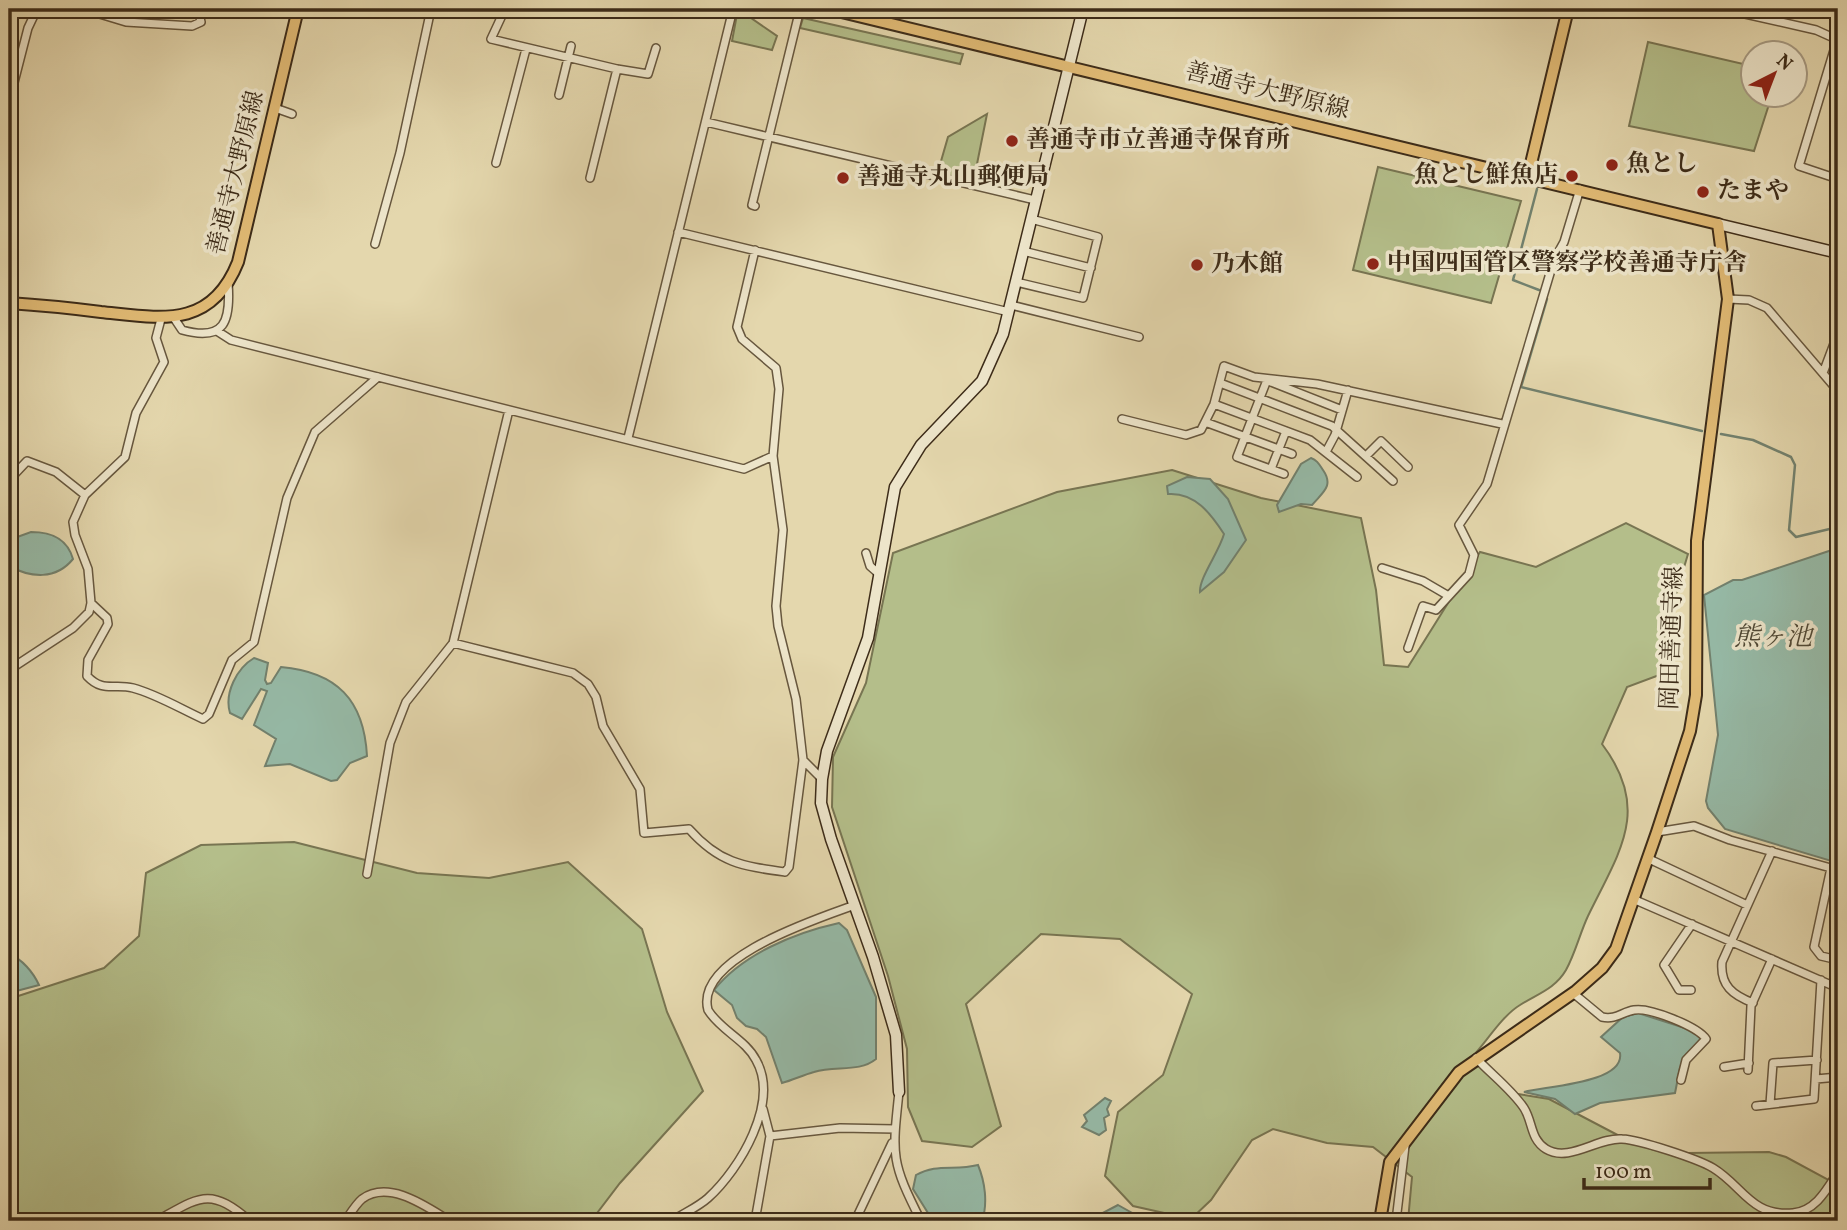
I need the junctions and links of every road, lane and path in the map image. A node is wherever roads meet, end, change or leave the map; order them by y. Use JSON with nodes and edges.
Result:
{"nodes":[{"id":1,"x":37,"y":9,"type":"edge"},
{"id":2,"x":83,"y":9,"type":"edge"},
{"id":3,"x":198,"y":9,"type":"edge"},
{"id":4,"x":298,"y":9,"type":"edge"},
{"id":5,"x":431,"y":9,"type":"edge"},
{"id":6,"x":505,"y":9,"type":"edge"},
{"id":7,"x":733,"y":9,"type":"edge"},
{"id":8,"x":800,"y":9,"type":"edge"},
{"id":9,"x":830,"y":9,"type":"edge"},
{"id":10,"x":1083,"y":9,"type":"edge"},
{"id":11,"x":1568,"y":9,"type":"edge"},
{"id":12,"x":1723,"y":9,"type":"edge"},
{"id":13,"x":1837,"y":38,"type":"edge"},
{"id":14,"x":571,"y":46,"type":"dead end"},
{"id":15,"x":656,"y":48,"type":"dead end"},
{"id":16,"x":526,"y":49,"type":"junction"},
{"id":17,"x":568,"y":59,"type":"junction"},
{"id":18,"x":1068,"y":67,"type":"junction"},
{"id":19,"x":617,"y":69,"type":"junction"},
{"id":20,"x":559,"y":95,"type":"dead end"},
{"id":21,"x":9,"y":102,"type":"edge"},
{"id":22,"x":275,"y":108,"type":"junction"},
{"id":23,"x":292,"y":114,"type":"dead end"},
{"id":24,"x":706,"y":122,"type":"junction"},
{"id":25,"x":769,"y":138,"type":"junction"},
{"id":26,"x":496,"y":163,"type":"dead end"},
{"id":27,"x":1528,"y":176,"type":"junction"},
{"id":28,"x":590,"y":178,"type":"dead end"},
{"id":29,"x":1838,"y":179,"type":"edge"},
{"id":30,"x":1580,"y":189,"type":"junction"},
{"id":31,"x":1035,"y":200,"type":"junction"},
{"id":32,"x":755,"y":206,"type":"dead end"},
{"id":33,"x":1031,"y":219,"type":"junction"},
{"id":34,"x":1717,"y":224,"type":"junction"},
{"id":35,"x":678,"y":232,"type":"junction"},
{"id":36,"x":375,"y":244,"type":"dead end"},
{"id":37,"x":755,"y":250,"type":"junction"},
{"id":38,"x":1023,"y":251,"type":"junction"},
{"id":39,"x":1838,"y":253,"type":"edge"},
{"id":40,"x":1091,"y":268,"type":"junction"},
{"id":41,"x":228,"y":282,"type":"junction"},
{"id":42,"x":1016,"y":282,"type":"junction"},
{"id":43,"x":1728,"y":299,"type":"junction"},
{"id":44,"x":9,"y":303,"type":"edge"},
{"id":45,"x":1010,"y":309,"type":"junction"},
{"id":46,"x":174,"y":318,"type":"junction"},
{"id":47,"x":161,"y":319,"type":"junction"},
{"id":48,"x":217,"y":331,"type":"junction"},
{"id":49,"x":1838,"y":333,"type":"edge"},
{"id":50,"x":1139,"y":337,"type":"dead end"},
{"id":51,"x":1824,"y":373,"type":"junction"},
{"id":52,"x":378,"y":377,"type":"junction"},
{"id":53,"x":1259,"y":377,"type":"junction"},
{"id":54,"x":1267,"y":380,"type":"junction"},
{"id":55,"x":1220,"y":383,"type":"junction"},
{"id":56,"x":1348,"y":390,"type":"junction"},
{"id":57,"x":1838,"y":391,"type":"edge"},
{"id":58,"x":1260,"y":400,"type":"junction"},
{"id":59,"x":1214,"y":404,"type":"junction"},
{"id":60,"x":509,"y":410,"type":"junction"},
{"id":61,"x":1342,"y":410,"type":"junction"},
{"id":62,"x":1122,"y":419,"type":"dead end"},
{"id":63,"x":1253,"y":419,"type":"junction"},
{"id":64,"x":1205,"y":422,"type":"junction"},
{"id":65,"x":1502,"y":424,"type":"junction"},
{"id":66,"x":1336,"y":430,"type":"junction"},
{"id":67,"x":1286,"y":431,"type":"junction"},
{"id":68,"x":1245,"y":437,"type":"junction"},
{"id":69,"x":628,"y":438,"type":"junction"},
{"id":70,"x":1279,"y":449,"type":"junction"},
{"id":71,"x":1326,"y":450,"type":"junction"},
{"id":72,"x":1292,"y":454,"type":"dead end"},
{"id":73,"x":774,"y":456,"type":"junction"},
{"id":74,"x":1366,"y":456,"type":"junction"},
{"id":75,"x":1408,"y":467,"type":"dead end"},
{"id":76,"x":1272,"y":469,"type":"junction"},
{"id":77,"x":1284,"y":474,"type":"dead end"},
{"id":78,"x":1357,"y":477,"type":"dead end"},
{"id":79,"x":9,"y":480,"type":"edge"},
{"id":80,"x":1393,"y":481,"type":"dead end"},
{"id":81,"x":85,"y":495,"type":"junction"},
{"id":82,"x":866,"y":553,"type":"dead end"},
{"id":83,"x":1382,"y":568,"type":"dead end"},
{"id":84,"x":878,"y":573,"type":"junction"},
{"id":85,"x":1447,"y":595,"type":"junction"},
{"id":86,"x":91,"y":603,"type":"junction"},
{"id":87,"x":453,"y":643,"type":"junction"},
{"id":88,"x":1408,"y":648,"type":"dead end"},
{"id":89,"x":9,"y":670,"type":"edge"},
{"id":90,"x":803,"y":760,"type":"junction"},
{"id":91,"x":822,"y":779,"type":"junction"},
{"id":92,"x":1657,"y":832,"type":"junction"},
{"id":93,"x":1772,"y":851,"type":"junction"},
{"id":94,"x":1647,"y":858,"type":"junction"},
{"id":95,"x":1834,"y":869,"type":"edge"},
{"id":96,"x":367,"y":874,"type":"dead end"},
{"id":97,"x":1633,"y":899,"type":"junction"},
{"id":98,"x":855,"y":905,"type":"junction"},
{"id":99,"x":1747,"y":905,"type":"junction"},
{"id":100,"x":1692,"y":925,"type":"junction"},
{"id":101,"x":1731,"y":942,"type":"junction"},
{"id":102,"x":1772,"y":959,"type":"junction"},
{"id":103,"x":1838,"y":960,"type":"edge"},
{"id":104,"x":1821,"y":980,"type":"junction"},
{"id":105,"x":1838,"y":988,"type":"edge"},
{"id":106,"x":1691,"y":990,"type":"dead end"},
{"id":107,"x":1573,"y":993,"type":"junction"},
{"id":108,"x":1753,"y":1003,"type":"junction"},
{"id":109,"x":1475,"y":1058,"type":"junction"},
{"id":110,"x":1817,"y":1060,"type":"junction"},
{"id":111,"x":1724,"y":1067,"type":"dead end"},
{"id":112,"x":1838,"y":1077,"type":"edge"},
{"id":113,"x":1816,"y":1079,"type":"junction"},
{"id":114,"x":1681,"y":1080,"type":"dead end"},
{"id":115,"x":899,"y":1092,"type":"joint"},
{"id":116,"x":1770,"y":1104,"type":"junction"},
{"id":117,"x":762,"y":1105,"type":"junction"},
{"id":118,"x":1756,"y":1106,"type":"dead end"},
{"id":119,"x":895,"y":1129,"type":"junction"},
{"id":120,"x":770,"y":1136,"type":"junction"},
{"id":121,"x":1406,"y":1138,"type":"junction"},
{"id":122,"x":893,"y":1143,"type":"junction"},
{"id":123,"x":1838,"y":1172,"type":"edge"},
{"id":124,"x":156,"y":1221,"type":"edge"},
{"id":125,"x":250,"y":1221,"type":"edge"},
{"id":126,"x":345,"y":1221,"type":"edge"},
{"id":127,"x":450,"y":1221,"type":"edge"},
{"id":128,"x":672,"y":1221,"type":"edge"},
{"id":129,"x":755,"y":1221,"type":"edge"},
{"id":130,"x":855,"y":1221,"type":"edge"},
{"id":131,"x":921,"y":1221,"type":"edge"},
{"id":132,"x":1380,"y":1221,"type":"edge"},
{"id":133,"x":1396,"y":1221,"type":"edge"}],
"edges":[{"from":1,"to":21,"type":"street"},
{"from":2,"to":3,"type":"street"},
{"from":4,"to":22,"type":"main road","name":"善通寺大野原線"},
{"from":5,"to":36,"type":"street"},
{"from":6,"to":16,"type":"street"},
{"from":7,"to":24,"type":"street"},
{"from":8,"to":25,"type":"street"},
{"from":9,"to":18,"type":"main road","name":"善通寺大野原線"},
{"from":10,"to":18,"type":"street"},
{"from":11,"to":27,"type":"main road"},
{"from":12,"to":13,"type":"street"},
{"from":13,"to":29,"type":"street"},
{"from":14,"to":17,"type":"street"},
{"from":15,"to":19,"type":"street"},
{"from":16,"to":17,"type":"street"},
{"from":16,"to":26,"type":"street"},
{"from":17,"to":19,"type":"street"},
{"from":17,"to":20,"type":"street"},
{"from":18,"to":27,"type":"main road","name":"善通寺大野原線"},
{"from":18,"to":31,"type":"street"},
{"from":19,"to":28,"type":"street"},
{"from":22,"to":23,"type":"street"},
{"from":22,"to":41,"type":"main road","name":"善通寺大野原線"},
{"from":24,"to":25,"type":"street"},
{"from":24,"to":35,"type":"street"},
{"from":25,"to":31,"type":"street"},
{"from":25,"to":32,"type":"street"},
{"from":27,"to":30,"type":"main road"},
{"from":30,"to":34,"type":"main road"},
{"from":30,"to":65,"type":"street"},
{"from":31,"to":33,"type":"street"},
{"from":33,"to":38,"type":"street"},
{"from":33,"to":40,"type":"street"},
{"from":34,"to":39,"type":"street"},
{"from":34,"to":43,"type":"main road","name":"岡田善通寺線"},
{"from":35,"to":37,"type":"street"},
{"from":35,"to":69,"type":"street"},
{"from":37,"to":45,"type":"street"},
{"from":37,"to":73,"type":"street"},
{"from":38,"to":40,"type":"street"},
{"from":38,"to":42,"type":"street"},
{"from":40,"to":42,"type":"street"},
{"from":41,"to":46,"type":"main road","name":"善通寺大野原線"},
{"from":41,"to":48,"type":"street"},
{"from":42,"to":45,"type":"street"},
{"from":43,"to":51,"type":"street"},
{"from":43,"to":92,"type":"main road","name":"岡田善通寺線"},
{"from":44,"to":47,"type":"main road","name":"善通寺大野原線"},
{"from":45,"to":50,"type":"street"},
{"from":45,"to":84,"type":"street"},
{"from":46,"to":47,"type":"main road","name":"善通寺大野原線"},
{"from":46,"to":48,"type":"street"},
{"from":47,"to":81,"type":"street"},
{"from":48,"to":52,"type":"street"},
{"from":49,"to":51,"type":"street"},
{"from":51,"to":57,"type":"street"},
{"from":52,"to":60,"type":"street"},
{"from":52,"to":86,"type":"street"},
{"from":53,"to":54,"type":"street"},
{"from":53,"to":55,"type":"street"},
{"from":53,"to":56,"type":"street"},
{"from":54,"to":58,"type":"street"},
{"from":54,"to":61,"type":"street"},
{"from":55,"to":58,"type":"street"},
{"from":55,"to":59,"type":"street"},
{"from":56,"to":61,"type":"street"},
{"from":56,"to":65,"type":"street"},
{"from":58,"to":63,"type":"street"},
{"from":58,"to":66,"type":"street"},
{"from":59,"to":63,"type":"street"},
{"from":59,"to":64,"type":"street"},
{"from":60,"to":69,"type":"street"},
{"from":60,"to":87,"type":"street"},
{"from":61,"to":66,"type":"street"},
{"from":62,"to":64,"type":"street"},
{"from":63,"to":67,"type":"street"},
{"from":63,"to":68,"type":"street"},
{"from":64,"to":68,"type":"street"},
{"from":65,"to":85,"type":"street"},
{"from":66,"to":71,"type":"street"},
{"from":66,"to":74,"type":"street"},
{"from":67,"to":70,"type":"street"},
{"from":67,"to":71,"type":"street"},
{"from":68,"to":70,"type":"street"},
{"from":68,"to":76,"type":"street"},
{"from":69,"to":73,"type":"street"},
{"from":70,"to":72,"type":"street"},
{"from":70,"to":76,"type":"street"},
{"from":71,"to":78,"type":"street"},
{"from":73,"to":90,"type":"street"},
{"from":74,"to":75,"type":"street"},
{"from":74,"to":80,"type":"street"},
{"from":76,"to":77,"type":"street"},
{"from":79,"to":81,"type":"street"},
{"from":81,"to":86,"type":"street"},
{"from":82,"to":84,"type":"street"},
{"from":83,"to":85,"type":"street"},
{"from":84,"to":91,"type":"street"},
{"from":85,"to":88,"type":"street"},
{"from":86,"to":89,"type":"street"},
{"from":87,"to":90,"type":"street"},
{"from":87,"to":96,"type":"street"},
{"from":90,"to":91,"type":"street"},
{"from":91,"to":98,"type":"street"},
{"from":92,"to":93,"type":"street"},
{"from":92,"to":94,"type":"main road","name":"岡田善通寺線"},
{"from":93,"to":95,"type":"street"},
{"from":93,"to":99,"type":"street"},
{"from":94,"to":97,"type":"main road","name":"岡田善通寺線"},
{"from":94,"to":99,"type":"street"},
{"from":95,"to":103,"type":"street"},
{"from":97,"to":100,"type":"street"},
{"from":97,"to":107,"type":"main road","name":"岡田善通寺線"},
{"from":98,"to":115,"type":"street"},
{"from":98,"to":117,"type":"street"},
{"from":99,"to":101,"type":"street"},
{"from":100,"to":101,"type":"street"},
{"from":100,"to":106,"type":"street"},
{"from":101,"to":102,"type":"street"},
{"from":101,"to":108,"type":"street"},
{"from":102,"to":104,"type":"street"},
{"from":102,"to":108,"type":"street"},
{"from":104,"to":105,"type":"street"},
{"from":104,"to":110,"type":"street"},
{"from":107,"to":109,"type":"main road","name":"岡田善通寺線"},
{"from":107,"to":114,"type":"street"},
{"from":108,"to":111,"type":"street"},
{"from":109,"to":121,"type":"main road","name":"岡田善通寺線"},
{"from":109,"to":123,"type":"street"},
{"from":110,"to":113,"type":"street"},
{"from":110,"to":116,"type":"street"},
{"from":112,"to":113,"type":"street"},
{"from":113,"to":116,"type":"street"},
{"from":115,"to":119,"type":"street"},
{"from":116,"to":118,"type":"street"},
{"from":117,"to":120,"type":"street"},
{"from":117,"to":128,"type":"street"},
{"from":119,"to":120,"type":"street"},
{"from":119,"to":122,"type":"street"},
{"from":120,"to":129,"type":"street"},
{"from":121,"to":132,"type":"main road","name":"岡田善通寺線"},
{"from":121,"to":133,"type":"street"},
{"from":122,"to":130,"type":"street"},
{"from":122,"to":131,"type":"street"},
{"from":124,"to":125,"type":"street"},
{"from":126,"to":127,"type":"street"}]}
